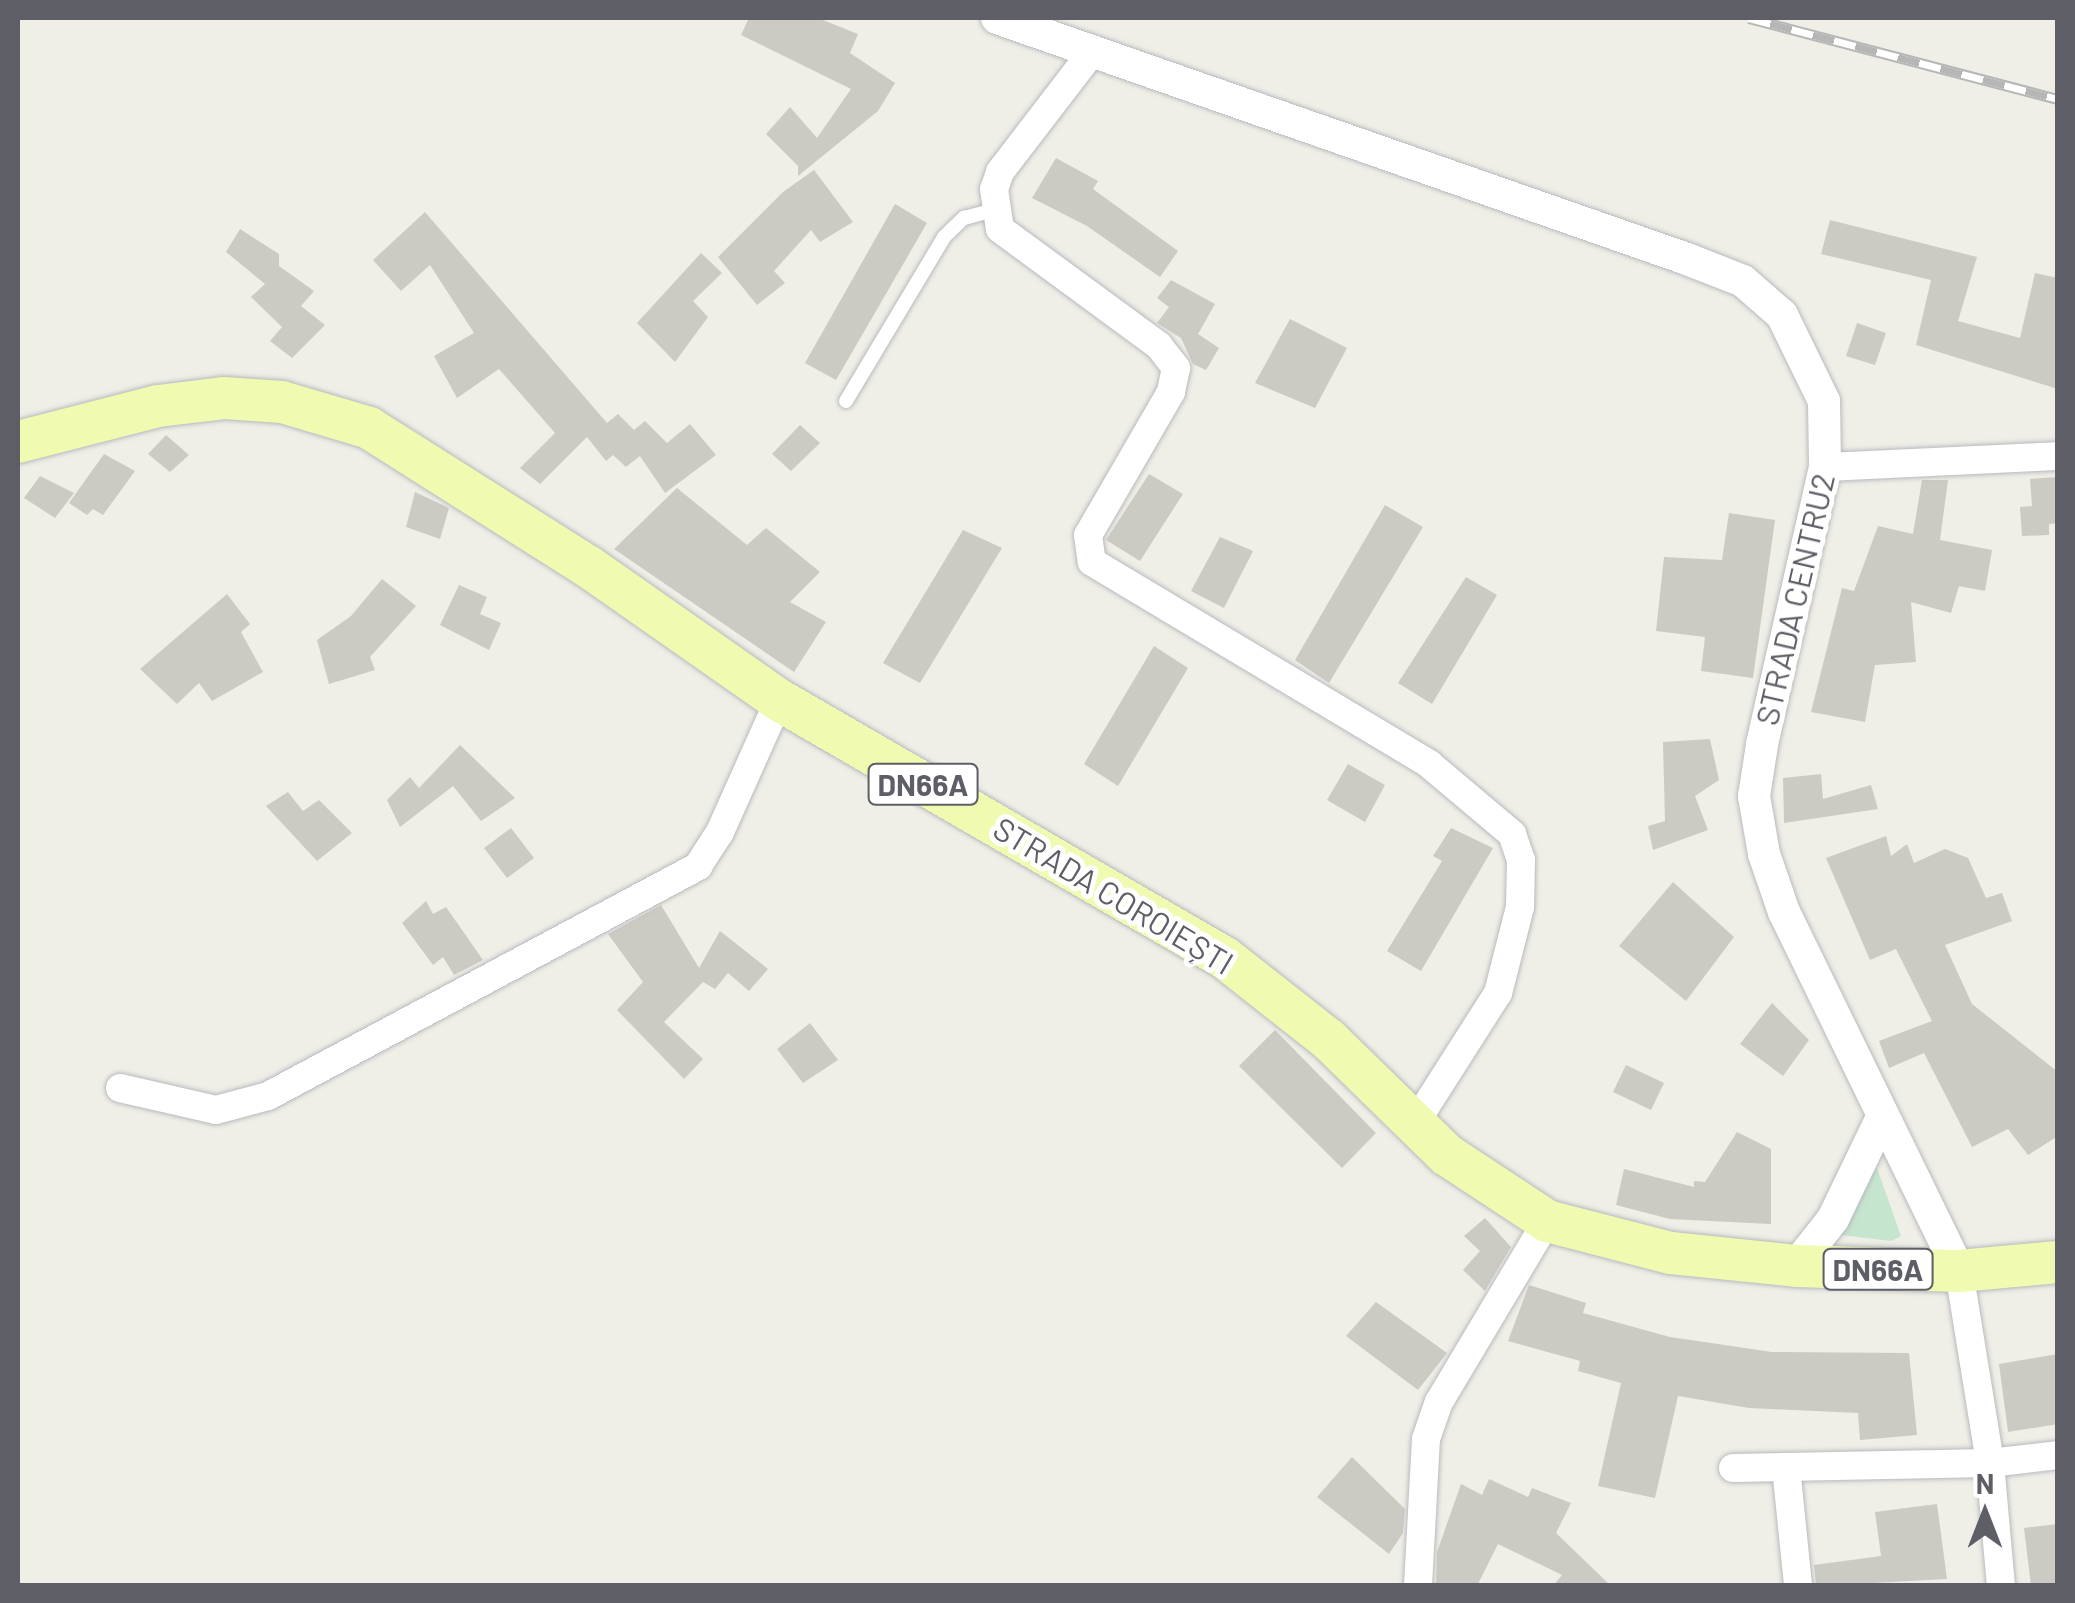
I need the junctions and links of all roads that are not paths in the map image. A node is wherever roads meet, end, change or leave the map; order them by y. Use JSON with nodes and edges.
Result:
{"nodes":[{"id":1,"x":996,"y":18,"type":"edge"},
{"id":2,"x":1092,"y":52,"type":"junction"},
{"id":3,"x":997,"y":208,"type":"junction"},
{"id":4,"x":846,"y":400,"type":"dead end"},
{"id":5,"x":18,"y":442,"type":"edge"},
{"id":6,"x":2058,"y":456,"type":"edge"},
{"id":7,"x":1826,"y":467,"type":"junction"},
{"id":8,"x":779,"y":700,"type":"junction"},
{"id":9,"x":120,"y":1088,"type":"dead end"},
{"id":10,"x":1883,"y":1115,"type":"junction"},
{"id":11,"x":1414,"y":1125,"type":"junction"},
{"id":12,"x":1547,"y":1221,"type":"junction"},
{"id":13,"x":2058,"y":1262,"type":"edge"},
{"id":14,"x":1796,"y":1266,"type":"junction"},
{"id":15,"x":1959,"y":1271,"type":"junction"},
{"id":16,"x":2058,"y":1456,"type":"edge"},
{"id":17,"x":1990,"y":1463,"type":"junction"},
{"id":18,"x":1786,"y":1467,"type":"junction"},
{"id":19,"x":1734,"y":1468,"type":"dead end"},
{"id":20,"x":1418,"y":1586,"type":"edge"},
{"id":21,"x":1798,"y":1586,"type":"edge"},
{"id":22,"x":2001,"y":1586,"type":"edge"}],
"edges":[{"from":1,"to":2,"type":"street","name":"STRADA CENTRU2"},
{"from":2,"to":3,"type":"street"},
{"from":2,"to":7,"type":"street","name":"STRADA CENTRU2"},
{"from":3,"to":4,"type":"lane"},
{"from":3,"to":11,"type":"street"},
{"from":5,"to":8,"type":"main road","name":"STRADA COROIEȘTI","number":"DN66A"},
{"from":6,"to":7,"type":"street"},
{"from":7,"to":10,"type":"street","name":"STRADA CENTRU2"},
{"from":8,"to":9,"type":"street"},
{"from":8,"to":11,"type":"main road","name":"STRADA COROIEȘTI","number":"DN66A"},
{"from":10,"to":14,"type":"street"},
{"from":10,"to":15,"type":"street","name":"STRADA CENTRU2"},
{"from":11,"to":12,"type":"main road","name":"STRADA COROIEȘTI","number":"DN66A"},
{"from":12,"to":14,"type":"main road","name":"STRADA COROIEȘTI","number":"DN66A"},
{"from":12,"to":20,"type":"street"},
{"from":13,"to":15,"type":"main road","name":"STRADA COROIEȘTI","number":"DN66A"},
{"from":14,"to":15,"type":"main road","name":"STRADA COROIEȘTI","number":"DN66A"},
{"from":15,"to":17,"type":"street"},
{"from":16,"to":17,"type":"street"},
{"from":17,"to":18,"type":"street"},
{"from":17,"to":22,"type":"street"},
{"from":18,"to":19,"type":"street"},
{"from":18,"to":21,"type":"street"}]}
